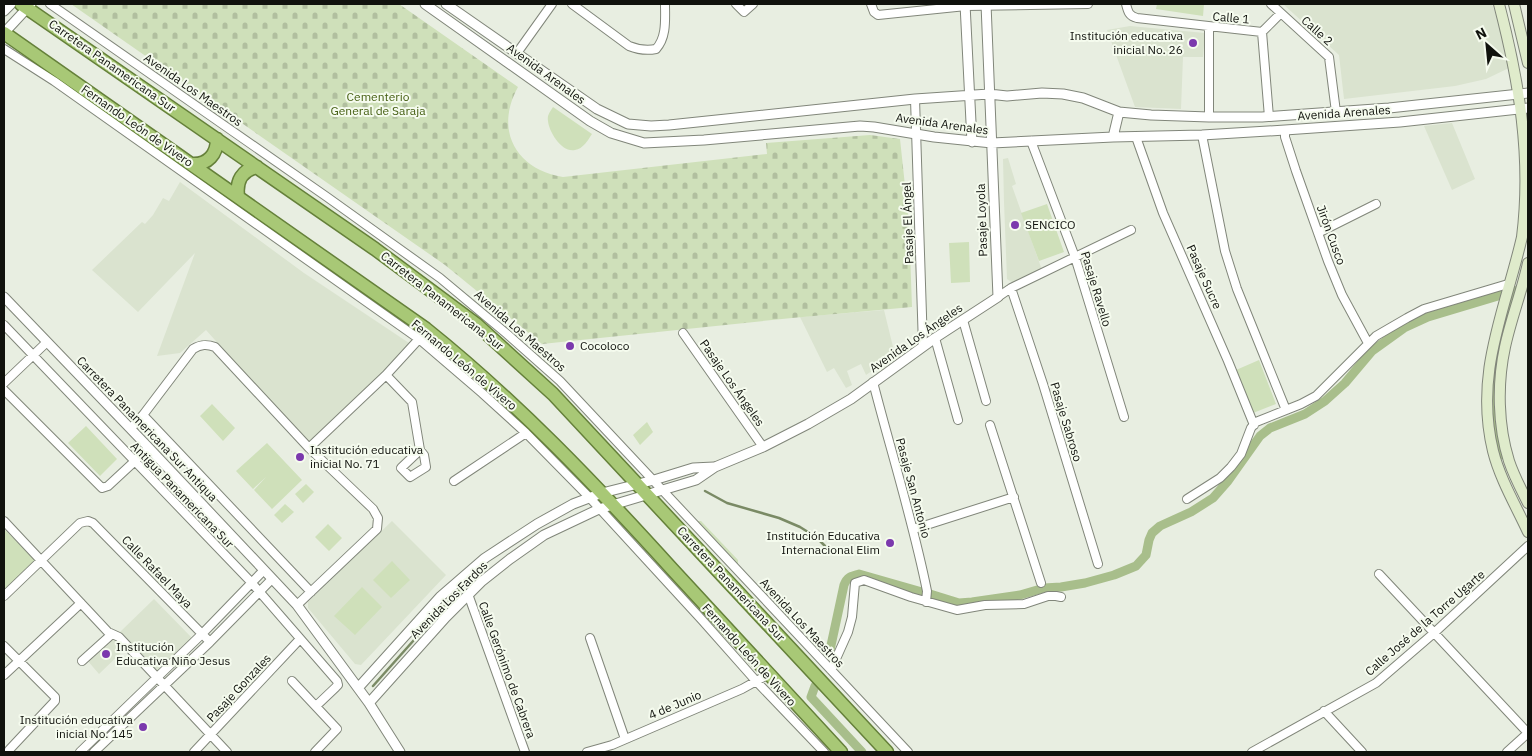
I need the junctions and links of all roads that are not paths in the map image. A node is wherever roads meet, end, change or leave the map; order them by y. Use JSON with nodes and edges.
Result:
{"nodes":[{"id":1,"x":11,"y":4,"type":"edge"},
{"id":2,"x":50,"y":4,"type":"edge"},
{"id":3,"x":425,"y":4,"type":"edge"},
{"id":4,"x":446,"y":4,"type":"edge"},
{"id":5,"x":552,"y":4,"type":"edge"},
{"id":6,"x":572,"y":4,"type":"edge"},
{"id":7,"x":665,"y":4,"type":"edge"},
{"id":8,"x":736,"y":4,"type":"edge"},
{"id":9,"x":753,"y":4,"type":"edge"},
{"id":10,"x":871,"y":4,"type":"edge"},
{"id":11,"x":1088,"y":4,"type":"edge"},
{"id":12,"x":1126,"y":4,"type":"edge"},
{"id":13,"x":1271,"y":4,"type":"edge"},
{"id":14,"x":1499,"y":4,"type":"edge"},
{"id":15,"x":1514,"y":4,"type":"edge"},
{"id":16,"x":27,"y":5,"type":"edge"},
{"id":17,"x":965,"y":5,"type":"edge"},
{"id":18,"x":986,"y":5,"type":"edge"},
{"id":19,"x":4,"y":11,"type":"edge"},
{"id":20,"x":1279,"y":15,"type":"junction"},
{"id":21,"x":1209,"y":27,"type":"junction"},
{"id":22,"x":1262,"y":32,"type":"junction"},
{"id":23,"x":4,"y":33,"type":"edge"},
{"id":24,"x":4,"y":49,"type":"edge"},
{"id":25,"x":516,"y":53,"type":"junction"},
{"id":26,"x":1528,"y":63,"type":"edge"},
{"id":27,"x":989,"y":94,"type":"junction"},
{"id":28,"x":1524,"y":94,"type":"edge"},
{"id":29,"x":970,"y":96,"type":"junction"},
{"id":30,"x":915,"y":99,"type":"junction"},
{"id":31,"x":1526,"y":108,"type":"edge"},
{"id":32,"x":1119,"y":112,"type":"junction"},
{"id":33,"x":1336,"y":112,"type":"junction"},
{"id":34,"x":1209,"y":117,"type":"junction"},
{"id":35,"x":1269,"y":117,"type":"junction"},
{"id":36,"x":1285,"y":130,"type":"junction"},
{"id":37,"x":916,"y":133,"type":"junction"},
{"id":38,"x":1202,"y":135,"type":"junction"},
{"id":39,"x":1112,"y":137,"type":"junction"},
{"id":40,"x":1136,"y":137,"type":"junction"},
{"id":41,"x":217,"y":139,"type":"junction"},
{"id":42,"x":1031,"y":141,"type":"junction"},
{"id":43,"x":972,"y":142,"type":"junction"},
{"id":44,"x":992,"y":143,"type":"junction"},
{"id":45,"x":192,"y":164,"type":"junction"},
{"id":46,"x":258,"y":167,"type":"junction"},
{"id":47,"x":238,"y":196,"type":"junction"},
{"id":48,"x":1376,"y":204,"type":"dead end"},
{"id":49,"x":1131,"y":230,"type":"dead end"},
{"id":50,"x":1318,"y":234,"type":"junction"},
{"id":51,"x":1075,"y":257,"type":"junction"},
{"id":52,"x":1528,"y":263,"type":"edge"},
{"id":53,"x":1508,"y":284,"type":"junction"},
{"id":54,"x":1011,"y":288,"type":"junction"},
{"id":55,"x":1524,"y":295,"type":"edge"},
{"id":56,"x":4,"y":297,"type":"edge"},
{"id":57,"x":998,"y":297,"type":"junction"},
{"id":58,"x":963,"y":320,"type":"junction"},
{"id":59,"x":4,"y":325,"type":"edge"},
{"id":60,"x":683,"y":333,"type":"dead end"},
{"id":61,"x":935,"y":338,"type":"junction"},
{"id":62,"x":420,"y":339,"type":"junction"},
{"id":63,"x":47,"y":342,"type":"junction"},
{"id":64,"x":1368,"y":344,"type":"junction"},
{"id":65,"x":923,"y":346,"type":"junction"},
{"id":66,"x":33,"y":356,"type":"junction"},
{"id":67,"x":386,"y":375,"type":"junction"},
{"id":68,"x":873,"y":382,"type":"junction"},
{"id":69,"x":4,"y":383,"type":"edge"},
{"id":70,"x":4,"y":390,"type":"edge"},
{"id":71,"x":986,"y":401,"type":"dead end"},
{"id":72,"x":1286,"y":410,"type":"junction"},
{"id":73,"x":143,"y":415,"type":"junction"},
{"id":74,"x":1124,"y":418,"type":"dead end"},
{"id":75,"x":958,"y":420,"type":"dead end"},
{"id":76,"x":990,"y":424,"type":"dead end"},
{"id":77,"x":1254,"y":425,"type":"junction"},
{"id":78,"x":131,"y":428,"type":"junction"},
{"id":79,"x":526,"y":433,"type":"junction"},
{"id":80,"x":763,"y":447,"type":"junction"},
{"id":81,"x":149,"y":448,"type":"junction"},
{"id":82,"x":309,"y":448,"type":"junction"},
{"id":83,"x":420,"y":450,"type":"dead end"},
{"id":84,"x":135,"y":462,"type":"junction"},
{"id":85,"x":715,"y":467,"type":"junction"},
{"id":86,"x":654,"y":480,"type":"junction"},
{"id":87,"x":454,"y":482,"type":"dead end"},
{"id":88,"x":638,"y":484,"type":"junction"},
{"id":89,"x":663,"y":490,"type":"junction"},
{"id":90,"x":602,"y":493,"type":"junction"},
{"id":91,"x":647,"y":494,"type":"junction"},
{"id":92,"x":589,"y":497,"type":"junction"},
{"id":93,"x":1014,"y":497,"type":"junction"},
{"id":94,"x":1187,"y":499,"type":"dead end"},
{"id":95,"x":1528,"y":503,"type":"edge"},
{"id":96,"x":613,"y":504,"type":"junction"},
{"id":97,"x":598,"y":509,"type":"junction"},
{"id":98,"x":4,"y":521,"type":"edge"},
{"id":99,"x":537,"y":524,"type":"junction"},
{"id":100,"x":914,"y":529,"type":"junction"},
{"id":101,"x":1528,"y":532,"type":"edge"},
{"id":102,"x":544,"y":535,"type":"junction"},
{"id":103,"x":1528,"y":546,"type":"edge"},
{"id":104,"x":41,"y":560,"type":"junction"},
{"id":105,"x":1098,"y":564,"type":"dead end"},
{"id":106,"x":263,"y":570,"type":"junction"},
{"id":107,"x":1379,"y":574,"type":"dead end"},
{"id":108,"x":272,"y":579,"type":"junction"},
{"id":109,"x":251,"y":582,"type":"junction"},
{"id":110,"x":1041,"y":583,"type":"dead end"},
{"id":111,"x":260,"y":591,"type":"junction"},
{"id":112,"x":311,"y":592,"type":"junction"},
{"id":113,"x":468,"y":594,"type":"junction"},
{"id":114,"x":4,"y":596,"type":"edge"},
{"id":115,"x":1061,"y":597,"type":"dead end"},
{"id":116,"x":926,"y":602,"type":"junction"},
{"id":117,"x":81,"y":603,"type":"junction"},
{"id":118,"x":297,"y":605,"type":"junction"},
{"id":119,"x":1434,"y":633,"type":"junction"},
{"id":120,"x":112,"y":634,"type":"junction"},
{"id":121,"x":202,"y":634,"type":"junction"},
{"id":122,"x":590,"y":638,"type":"dead end"},
{"id":123,"x":300,"y":639,"type":"junction"},
{"id":124,"x":210,"y":642,"type":"junction"},
{"id":125,"x":4,"y":646,"type":"edge"},
{"id":126,"x":19,"y":660,"type":"junction"},
{"id":127,"x":82,"y":661,"type":"dead end"},
{"id":128,"x":831,"y":670,"type":"junction"},
{"id":129,"x":769,"y":674,"type":"junction"},
{"id":130,"x":4,"y":675,"type":"edge"},
{"id":131,"x":157,"y":677,"type":"junction"},
{"id":132,"x":292,"y":681,"type":"dead end"},
{"id":133,"x":756,"y":681,"type":"junction"},
{"id":134,"x":164,"y":685,"type":"junction"},
{"id":135,"x":358,"y":688,"type":"junction"},
{"id":136,"x":368,"y":703,"type":"junction"},
{"id":137,"x":316,"y":706,"type":"junction"},
{"id":138,"x":1324,"y":711,"type":"junction"},
{"id":139,"x":1528,"y":733,"type":"edge"},
{"id":140,"x":211,"y":735,"type":"junction"},
{"id":141,"x":625,"y":739,"type":"junction"},
{"id":142,"x":613,"y":748,"type":"edge"},
{"id":143,"x":9,"y":750,"type":"dead end"},
{"id":144,"x":80,"y":752,"type":"edge"},
{"id":145,"x":94,"y":752,"type":"edge"},
{"id":146,"x":194,"y":752,"type":"edge"},
{"id":147,"x":227,"y":752,"type":"edge"},
{"id":148,"x":315,"y":752,"type":"edge"},
{"id":149,"x":400,"y":752,"type":"edge"},
{"id":150,"x":525,"y":752,"type":"edge"},
{"id":151,"x":587,"y":752,"type":"edge"},
{"id":152,"x":824,"y":752,"type":"edge"},
{"id":153,"x":841,"y":752,"type":"edge"},
{"id":154,"x":887,"y":752,"type":"edge"},
{"id":155,"x":908,"y":752,"type":"edge"},
{"id":156,"x":1252,"y":752,"type":"edge"},
{"id":157,"x":1362,"y":752,"type":"edge"},
{"id":158,"x":1507,"y":752,"type":"edge"}],
"edges":[{"from":1,"to":19,"type":"street"},
{"from":2,"to":86,"type":"street","name":"Avenida Los Maestros"},
{"from":3,"to":37,"type":"street","name":"Avenida Arenales"},
{"from":4,"to":25,"type":"street","name":"Avenida Arenales"},
{"from":5,"to":25,"type":"street"},
{"from":6,"to":7,"type":"street"},
{"from":8,"to":9,"type":"street"},
{"from":10,"to":17,"type":"street"},
{"from":11,"to":18,"type":"street"},
{"from":12,"to":21,"type":"street","name":"Calle 1"},
{"from":13,"to":20,"type":"street","name":"Calle 2"},
{"from":14,"to":28,"type":"main road"},
{"from":15,"to":26,"type":"main road"},
{"from":16,"to":23,"type":"street"},
{"from":16,"to":41,"type":"highway","name":"Carretera Panamericana Sur"},
{"from":17,"to":18,"type":"street"},
{"from":17,"to":29,"type":"street"},
{"from":18,"to":27,"type":"street","name":"Pasaje Loyola"},
{"from":20,"to":22,"type":"street","name":"Calle 1"},
{"from":20,"to":33,"type":"street","name":"Calle 2"},
{"from":21,"to":22,"type":"street","name":"Calle 1"},
{"from":21,"to":34,"type":"street"},
{"from":22,"to":35,"type":"street"},
{"from":23,"to":45,"type":"highway"},
{"from":24,"to":62,"type":"street","name":"Fernando León de Vivero"},
{"from":25,"to":30,"type":"street","name":"Avenida Arenales"},
{"from":27,"to":29,"type":"street","name":"Avenida Arenales"},
{"from":27,"to":32,"type":"street","name":"Avenida Arenales"},
{"from":27,"to":44,"type":"street","name":"Pasaje Loyola"},
{"from":28,"to":31,"type":"main road"},
{"from":28,"to":33,"type":"street","name":"Avenida Arenales"},
{"from":29,"to":30,"type":"street","name":"Avenida Arenales"},
{"from":29,"to":43,"type":"street"},
{"from":30,"to":37,"type":"street","name":"Pasaje El Ángel"},
{"from":31,"to":36,"type":"street","name":"Avenida Arenales"},
{"from":31,"to":53,"type":"main road"},
{"from":32,"to":34,"type":"street","name":"Avenida Arenales"},
{"from":32,"to":39,"type":"street"},
{"from":33,"to":35,"type":"street","name":"Avenida Arenales"},
{"from":34,"to":35,"type":"street","name":"Avenida Arenales"},
{"from":36,"to":38,"type":"street","name":"Avenida Arenales"},
{"from":36,"to":50,"type":"street","name":"Jirón Cusco"},
{"from":37,"to":43,"type":"street","name":"Avenida Arenales"},
{"from":37,"to":65,"type":"street","name":"Pasaje El Ángel"},
{"from":38,"to":40,"type":"street","name":"Avenida Arenales"},
{"from":38,"to":72,"type":"street"},
{"from":39,"to":40,"type":"street","name":"Avenida Arenales"},
{"from":39,"to":42,"type":"street","name":"Avenida Arenales"},
{"from":40,"to":77,"type":"street","name":"Pasaje Sucre"},
{"from":41,"to":45,"type":"highway"},
{"from":41,"to":46,"type":"highway","name":"Carretera Panamericana Sur"},
{"from":42,"to":44,"type":"street","name":"Avenida Arenales"},
{"from":42,"to":51,"type":"street","name":"Pasaje Ravello"},
{"from":43,"to":44,"type":"street","name":"Avenida Arenales"},
{"from":44,"to":57,"type":"street","name":"Pasaje Loyola"},
{"from":45,"to":47,"type":"highway"},
{"from":46,"to":47,"type":"highway"},
{"from":46,"to":88,"type":"highway","name":"Carretera Panamericana Sur"},
{"from":47,"to":90,"type":"highway"},
{"from":48,"to":50,"type":"street"},
{"from":49,"to":51,"type":"street","name":"Avenida Los Ángeles"},
{"from":50,"to":64,"type":"street","name":"Jirón Cusco"},
{"from":51,"to":54,"type":"street","name":"Avenida Los Ángeles"},
{"from":51,"to":74,"type":"street","name":"Pasaje Ravello"},
{"from":52,"to":55,"type":"main road"},
{"from":53,"to":64,"type":"street"},
{"from":53,"to":101,"type":"main road"},
{"from":54,"to":57,"type":"street","name":"Avenida Los Ángeles"},
{"from":54,"to":105,"type":"street","name":"Pasaje Sabroso"},
{"from":55,"to":95,"type":"main road"},
{"from":56,"to":63,"type":"street","name":"Carretera Panamericana Sur Antiqua"},
{"from":57,"to":58,"type":"street","name":"Avenida Los Ángeles"},
{"from":58,"to":61,"type":"street","name":"Avenida Los Ángeles"},
{"from":58,"to":71,"type":"street"},
{"from":59,"to":66,"type":"street","name":"Antigua Panamericana Sur"},
{"from":60,"to":80,"type":"street","name":"Pasaje Los Ángeles"},
{"from":61,"to":65,"type":"street","name":"Avenida Los Ángeles"},
{"from":61,"to":75,"type":"street"},
{"from":62,"to":67,"type":"street"},
{"from":62,"to":79,"type":"street","name":"Fernando León de Vivero"},
{"from":63,"to":66,"type":"street"},
{"from":63,"to":78,"type":"street","name":"Carretera Panamericana Sur Antiqua"},
{"from":64,"to":72,"type":"street"},
{"from":65,"to":68,"type":"street","name":"Avenida Los Ángeles"},
{"from":66,"to":69,"type":"street"},
{"from":66,"to":84,"type":"street","name":"Antigua Panamericana Sur"},
{"from":67,"to":82,"type":"street"},
{"from":67,"to":83,"type":"street"},
{"from":68,"to":80,"type":"street","name":"Avenida Los Ángeles"},
{"from":68,"to":100,"type":"street","name":"Pasaje San Antonio"},
{"from":70,"to":84,"type":"street"},
{"from":72,"to":77,"type":"street"},
{"from":73,"to":78,"type":"street"},
{"from":73,"to":82,"type":"street"},
{"from":73,"to":112,"type":"street"},
{"from":76,"to":93,"type":"street"},
{"from":77,"to":94,"type":"street"},
{"from":78,"to":81,"type":"street","name":"Carretera Panamericana Sur Antiqua"},
{"from":79,"to":87,"type":"street"},
{"from":79,"to":92,"type":"street","name":"Fernando León de Vivero"},
{"from":80,"to":85,"type":"street","name":"Avenida Los Ángeles"},
{"from":81,"to":84,"type":"street"},
{"from":81,"to":106,"type":"street","name":"Carretera Panamericana Sur Antiqua"},
{"from":82,"to":112,"type":"street"},
{"from":84,"to":109,"type":"street","name":"Antigua Panamericana Sur"},
{"from":85,"to":86,"type":"street","name":"Avenida Los Ángeles"},
{"from":85,"to":89,"type":"street","name":"Avenida Los Ángeles"},
{"from":86,"to":88,"type":"street","name":"Avenida Los Ángeles"},
{"from":86,"to":89,"type":"street","name":"Avenida Los Maestros"},
{"from":88,"to":90,"type":"street","name":"Avenida Los Ángeles"},
{"from":88,"to":91,"type":"highway","name":"Carretera Panamericana Sur"},
{"from":89,"to":91,"type":"street","name":"Avenida Los Ángeles"},
{"from":89,"to":128,"type":"street","name":"Avenida Los Maestros"},
{"from":90,"to":92,"type":"street","name":"Avenida Los Fardos"},
{"from":90,"to":96,"type":"highway"},
{"from":91,"to":96,"type":"street","name":"Avenida Los Ángeles"},
{"from":91,"to":154,"type":"highway","name":"Carretera Panamericana Sur"},
{"from":92,"to":97,"type":"street","name":"Fernando León de Vivero"},
{"from":92,"to":99,"type":"street","name":"Avenida Los Fardos"},
{"from":93,"to":100,"type":"street"},
{"from":93,"to":110,"type":"street"},
{"from":96,"to":97,"type":"street","name":"Avenida Los Fardos"},
{"from":96,"to":129,"type":"highway"},
{"from":97,"to":102,"type":"street","name":"Avenida Los Fardos"},
{"from":97,"to":133,"type":"street","name":"Fernando León de Vivero"},
{"from":98,"to":104,"type":"street"},
{"from":99,"to":102,"type":"street"},
{"from":99,"to":135,"type":"street","name":"Avenida Los Fardos"},
{"from":100,"to":116,"type":"street","name":"Pasaje San Antonio"},
{"from":102,"to":113,"type":"street","name":"Avenida Los Fardos"},
{"from":103,"to":119,"type":"street","name":"Calle José de la Torre Ugarte"},
{"from":104,"to":114,"type":"street"},
{"from":104,"to":117,"type":"street"},
{"from":104,"to":121,"type":"street","name":"Calle Rafael Maya"},
{"from":106,"to":108,"type":"street","name":"Carretera Panamericana Sur Antiqua"},
{"from":106,"to":109,"type":"street"},
{"from":107,"to":119,"type":"street"},
{"from":108,"to":111,"type":"street"},
{"from":108,"to":118,"type":"street","name":"Carretera Panamericana Sur Antiqua"},
{"from":109,"to":111,"type":"street","name":"Antigua Panamericana Sur"},
{"from":109,"to":121,"type":"street"},
{"from":111,"to":123,"type":"street","name":"Antigua Panamericana Sur"},
{"from":111,"to":124,"type":"street"},
{"from":112,"to":118,"type":"street"},
{"from":113,"to":136,"type":"street","name":"Avenida Los Fardos"},
{"from":113,"to":150,"type":"street","name":"Calle Gerónimo de Cabrera"},
{"from":115,"to":116,"type":"street"},
{"from":116,"to":128,"type":"street"},
{"from":117,"to":120,"type":"street"},
{"from":117,"to":126,"type":"street"},
{"from":118,"to":135,"type":"street","name":"Carretera Panamericana Sur Antiqua"},
{"from":119,"to":138,"type":"street","name":"Calle José de la Torre Ugarte"},
{"from":119,"to":139,"type":"street"},
{"from":120,"to":127,"type":"street"},
{"from":120,"to":131,"type":"street"},
{"from":121,"to":124,"type":"street","name":"Calle Rafael Maya"},
{"from":121,"to":131,"type":"street"},
{"from":122,"to":141,"type":"street"},
{"from":123,"to":137,"type":"street","name":"Antigua Panamericana Sur"},
{"from":123,"to":140,"type":"street","name":"Pasaje Gonzales"},
{"from":124,"to":134,"type":"street"},
{"from":125,"to":126,"type":"street"},
{"from":126,"to":130,"type":"street"},
{"from":126,"to":143,"type":"street"},
{"from":128,"to":155,"type":"street","name":"Avenida Los Maestros"},
{"from":129,"to":133,"type":"street","name":"4 de Junio"},
{"from":129,"to":153,"type":"highway"},
{"from":131,"to":134,"type":"street"},
{"from":131,"to":144,"type":"street"},
{"from":132,"to":137,"type":"street"},
{"from":133,"to":141,"type":"street","name":"4 de Junio"},
{"from":133,"to":152,"type":"street","name":"Fernando León de Vivero"},
{"from":134,"to":140,"type":"street"},
{"from":134,"to":145,"type":"street"},
{"from":135,"to":136,"type":"street","name":"Carretera Panamericana Sur Antiqua"},
{"from":136,"to":149,"type":"street","name":"Carretera Panamericana Sur Antiqua"},
{"from":137,"to":148,"type":"street"},
{"from":138,"to":156,"type":"street","name":"Calle José de la Torre Ugarte"},
{"from":138,"to":157,"type":"street"},
{"from":139,"to":158,"type":"street"},
{"from":140,"to":146,"type":"street","name":"Pasaje Gonzales"},
{"from":140,"to":147,"type":"street"},
{"from":141,"to":142,"type":"street","name":"4 de Junio"},
{"from":142,"to":151,"type":"street","name":"4 de Junio"}]}
